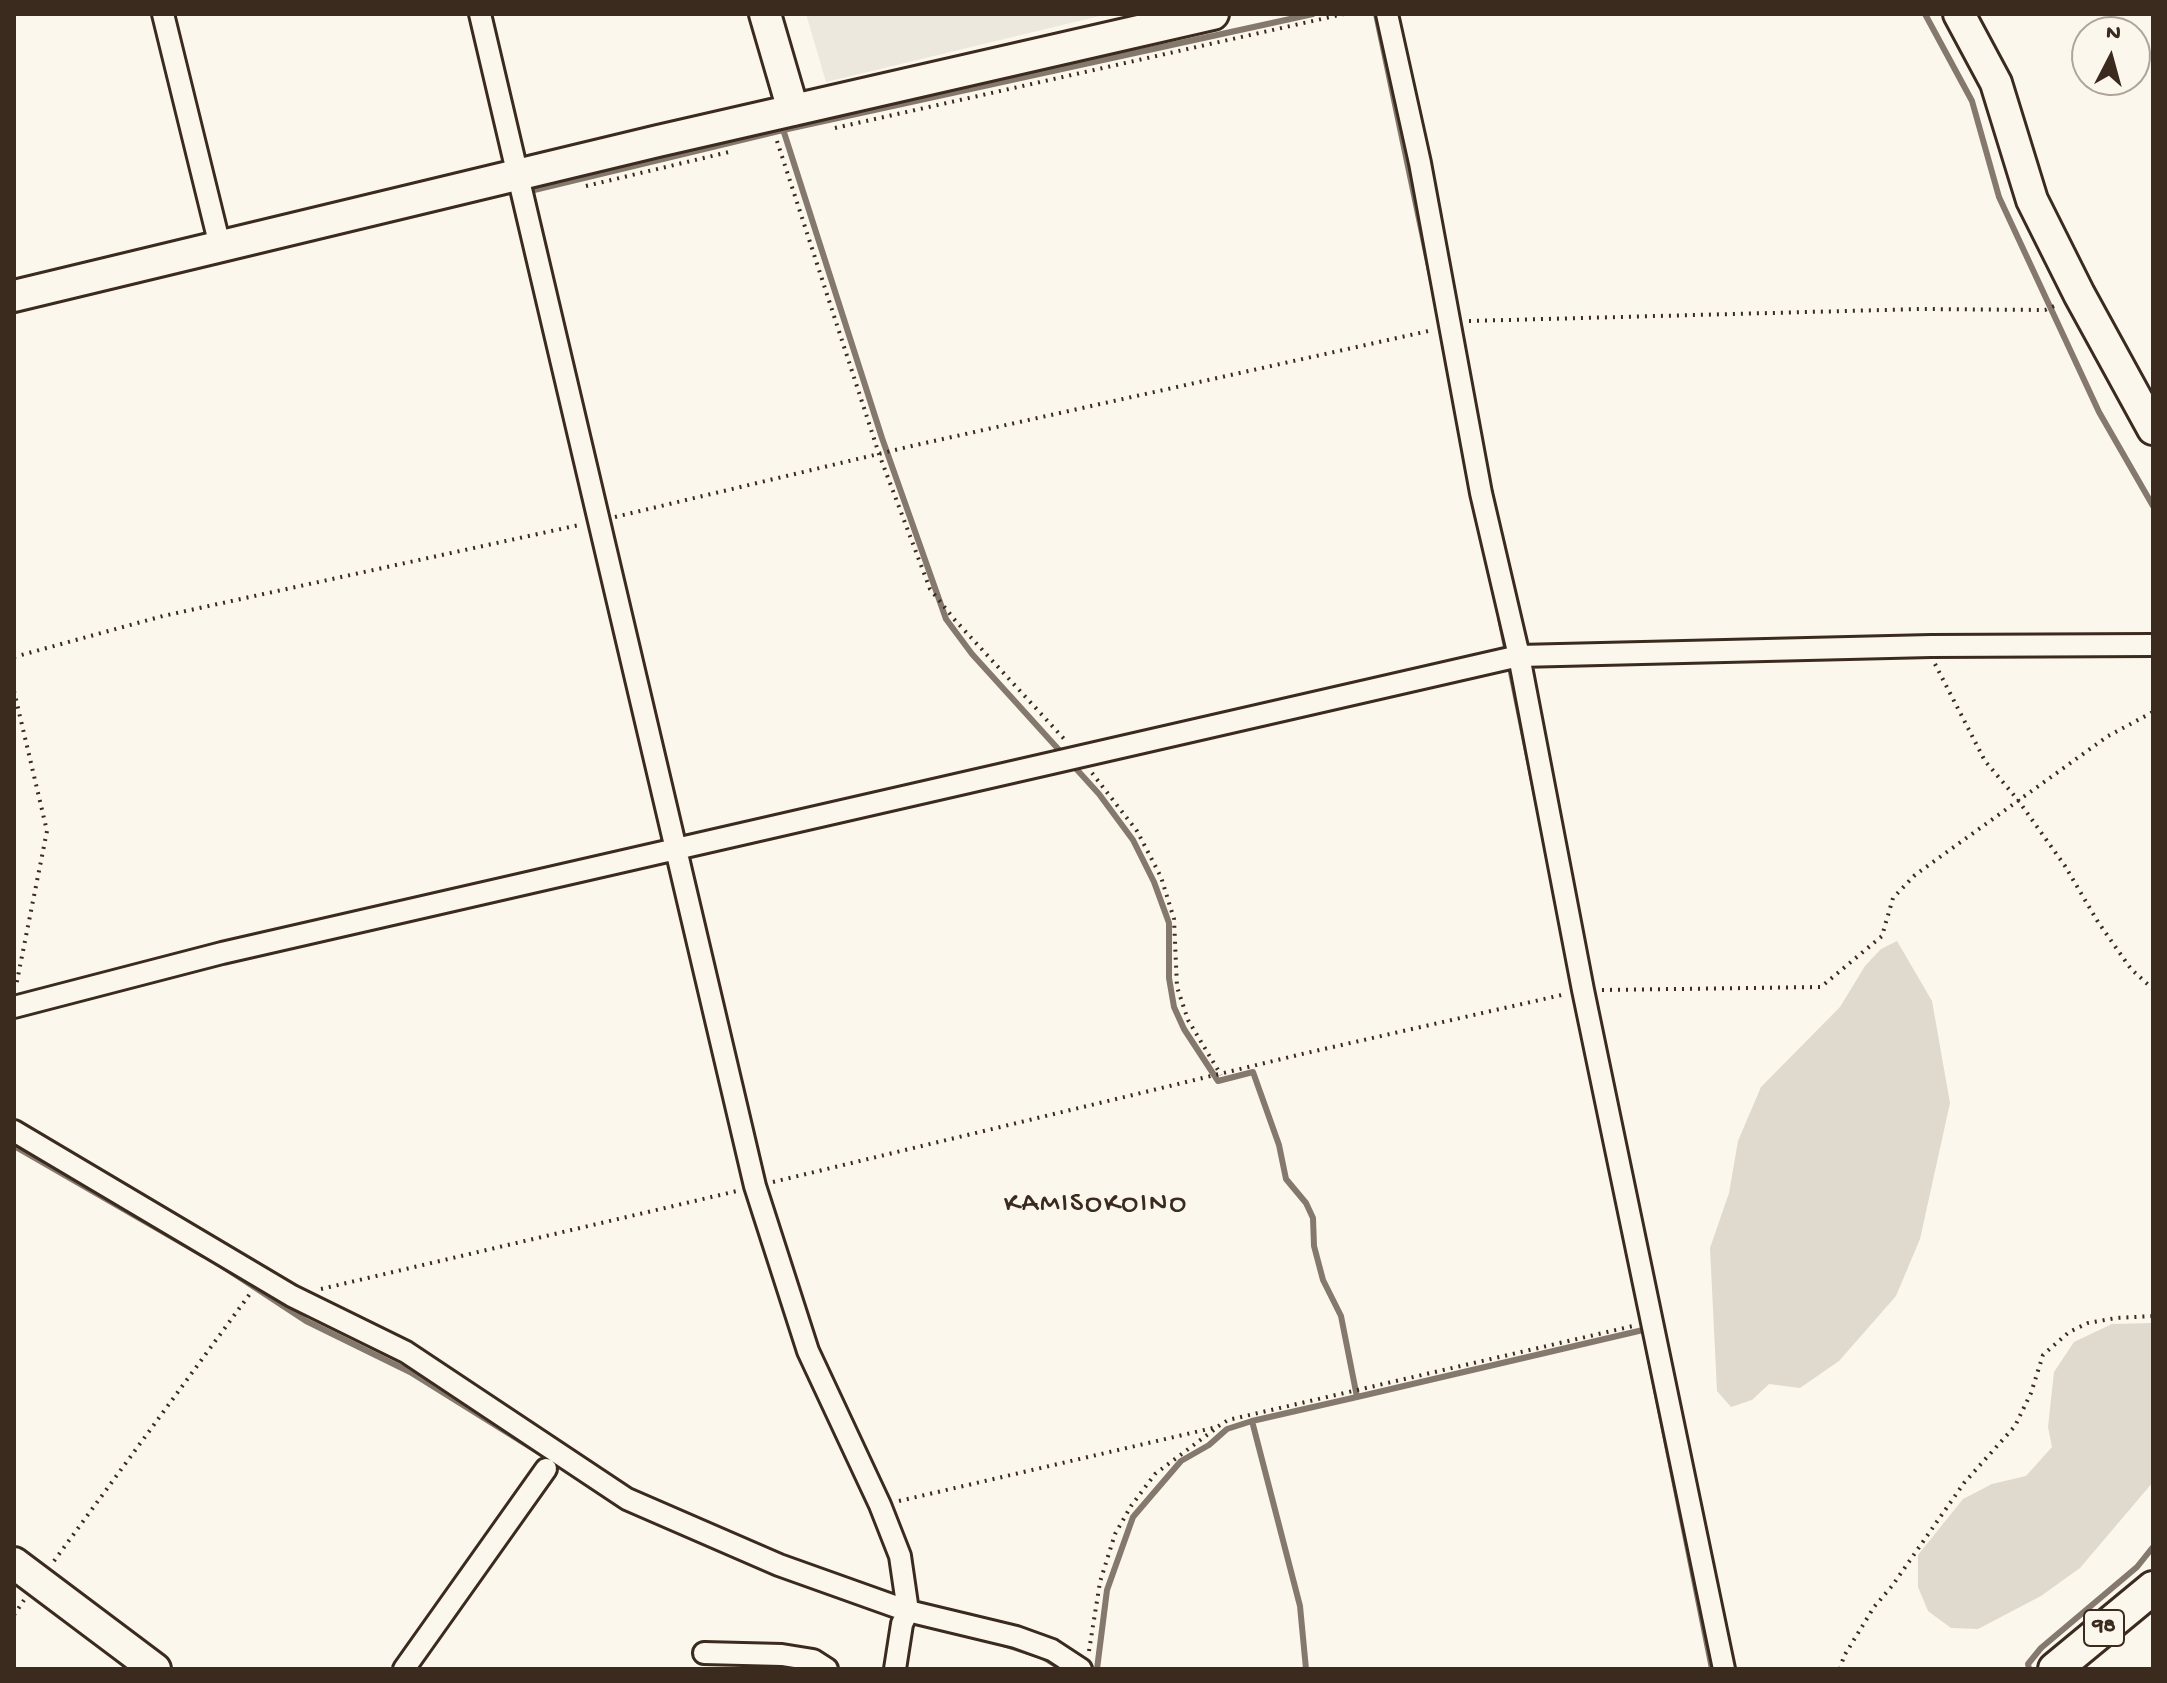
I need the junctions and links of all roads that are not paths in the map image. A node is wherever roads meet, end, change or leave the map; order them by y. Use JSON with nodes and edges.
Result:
{"nodes":[{"id":1,"x":163,"y":14,"type":"edge"},
{"id":2,"x":480,"y":14,"type":"edge"},
{"id":3,"x":765,"y":14,"type":"edge"},
{"id":4,"x":1213,"y":14,"type":"edge"},
{"id":5,"x":1387,"y":14,"type":"edge"},
{"id":6,"x":1959,"y":14,"type":"edge"},
{"id":7,"x":793,"y":110,"type":"junction"},
{"id":8,"x":517,"y":176,"type":"junction"},
{"id":9,"x":220,"y":246,"type":"junction"},
{"id":10,"x":14,"y":296,"type":"edge"},
{"id":11,"x":2153,"y":429,"type":"edge"},
{"id":12,"x":2153,"y":645,"type":"edge"},
{"id":13,"x":1519,"y":656,"type":"junction"},
{"id":14,"x":675,"y":850,"type":"junction"},
{"id":15,"x":14,"y":1007,"type":"edge"},
{"id":16,"x":14,"y":1131,"type":"edge"},
{"id":17,"x":546,"y":1469,"type":"dead end"},
{"id":18,"x":14,"y":1563,"type":"edge"},
{"id":19,"x":2153,"y":1588,"type":"edge"},
{"id":20,"x":908,"y":1611,"type":"junction"},
{"id":21,"x":704,"y":1653,"type":"dead end"},
{"id":22,"x":1085,"y":1662,"type":"edge"},
{"id":23,"x":155,"y":1669,"type":"edge"},
{"id":24,"x":404,"y":1669,"type":"edge"},
{"id":25,"x":827,"y":1669,"type":"edge"},
{"id":26,"x":895,"y":1669,"type":"edge"},
{"id":27,"x":1724,"y":1669,"type":"edge"},
{"id":28,"x":2055,"y":1669,"type":"edge"}],
"edges":[{"from":1,"to":9,"type":"street"},
{"from":2,"to":8,"type":"street"},
{"from":3,"to":7,"type":"street"},
{"from":4,"to":7,"type":"street"},
{"from":5,"to":13,"type":"street"},
{"from":6,"to":11,"type":"street"},
{"from":7,"to":8,"type":"street"},
{"from":8,"to":9,"type":"street"},
{"from":8,"to":14,"type":"street"},
{"from":9,"to":10,"type":"street"},
{"from":12,"to":13,"type":"street"},
{"from":13,"to":14,"type":"street"},
{"from":13,"to":27,"type":"street"},
{"from":14,"to":15,"type":"street"},
{"from":14,"to":20,"type":"street"},
{"from":16,"to":20,"type":"street"},
{"from":17,"to":24,"type":"street"},
{"from":18,"to":23,"type":"street"},
{"from":19,"to":28,"type":"main road","number":"98"},
{"from":20,"to":22,"type":"street"},
{"from":20,"to":26,"type":"street"},
{"from":21,"to":25,"type":"street"}]}
